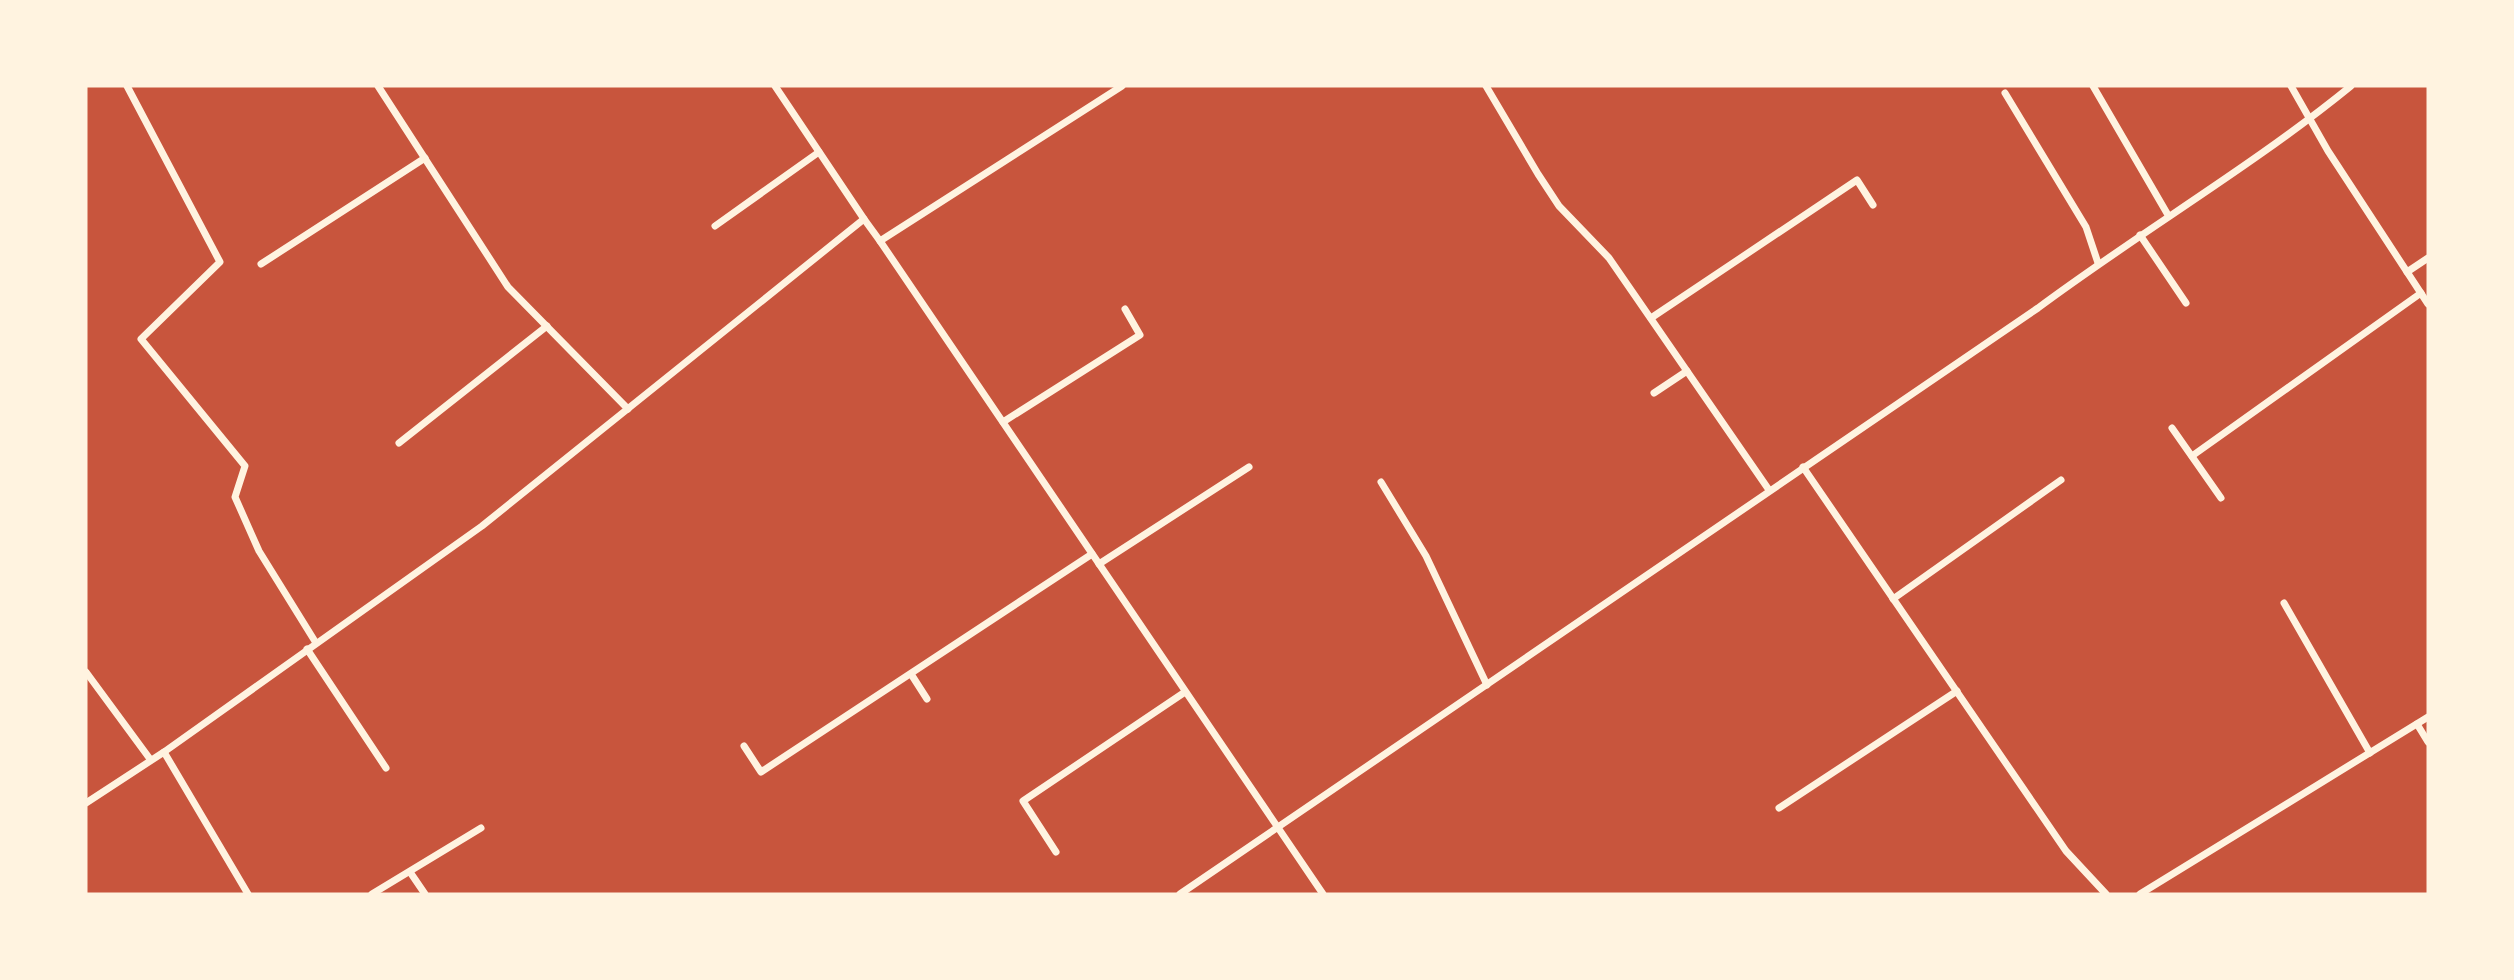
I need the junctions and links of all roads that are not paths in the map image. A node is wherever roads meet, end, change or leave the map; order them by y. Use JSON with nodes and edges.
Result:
{"nodes":[{"id":1,"x":127,"y":86,"type":"edge"},
{"id":2,"x":378,"y":86,"type":"edge"},
{"id":3,"x":775,"y":86,"type":"edge"},
{"id":4,"x":1122,"y":86,"type":"edge"},
{"id":5,"x":1486,"y":86,"type":"edge"},
{"id":6,"x":2093,"y":86,"type":"edge"},
{"id":7,"x":2291,"y":86,"type":"edge"},
{"id":8,"x":2351,"y":86,"type":"edge"},
{"id":9,"x":2005,"y":93,"type":"dead end"},
{"id":10,"x":2310,"y":119,"type":"junction"},
{"id":11,"x":819,"y":152,"type":"junction"},
{"id":12,"x":425,"y":158,"type":"junction"},
{"id":13,"x":1873,"y":205,"type":"dead end"},
{"id":14,"x":2168,"y":215,"type":"junction"},
{"id":15,"x":864,"y":219,"type":"junction"},
{"id":16,"x":715,"y":226,"type":"dead end"},
{"id":17,"x":2140,"y":235,"type":"junction"},
{"id":18,"x":880,"y":241,"type":"junction"},
{"id":19,"x":2428,"y":258,"type":"edge"},
{"id":20,"x":2098,"y":263,"type":"junction"},
{"id":21,"x":261,"y":264,"type":"dead end"},
{"id":22,"x":2407,"y":272,"type":"junction"},
{"id":23,"x":2421,"y":293,"type":"junction"},
{"id":24,"x":2186,"y":303,"type":"dead end"},
{"id":25,"x":2428,"y":304,"type":"edge"},
{"id":26,"x":1125,"y":309,"type":"dead end"},
{"id":27,"x":1651,"y":318,"type":"junction"},
{"id":28,"x":547,"y":326,"type":"junction"},
{"id":29,"x":1687,"y":371,"type":"junction"},
{"id":30,"x":1654,"y":393,"type":"dead end"},
{"id":31,"x":628,"y":408,"type":"junction"},
{"id":32,"x":1003,"y":422,"type":"junction"},
{"id":33,"x":2172,"y":428,"type":"dead end"},
{"id":34,"x":398,"y":443,"type":"dead end"},
{"id":35,"x":2192,"y":456,"type":"junction"},
{"id":36,"x":1250,"y":467,"type":"dead end"},
{"id":37,"x":1803,"y":467,"type":"junction"},
{"id":38,"x":2061,"y":480,"type":"dead end"},
{"id":39,"x":1381,"y":482,"type":"dead end"},
{"id":40,"x":1769,"y":490,"type":"junction"},
{"id":41,"x":2221,"y":498,"type":"dead end"},
{"id":42,"x":1092,"y":554,"type":"junction"},
{"id":43,"x":1099,"y":564,"type":"junction"},
{"id":44,"x":1893,"y":599,"type":"junction"},
{"id":45,"x":2284,"y":603,"type":"dead end"},
{"id":46,"x":316,"y":643,"type":"junction"},
{"id":47,"x":307,"y":649,"type":"junction"},
{"id":48,"x":86,"y":672,"type":"edge"},
{"id":49,"x":911,"y":674,"type":"junction"},
{"id":50,"x":1487,"y":685,"type":"junction"},
{"id":51,"x":1957,"y":691,"type":"junction"},
{"id":52,"x":1185,"y":692,"type":"junction"},
{"id":53,"x":927,"y":699,"type":"dead end"},
{"id":54,"x":2428,"y":718,"type":"edge"},
{"id":55,"x":2417,"y":724,"type":"junction"},
{"id":56,"x":2428,"y":742,"type":"edge"},
{"id":57,"x":744,"y":746,"type":"dead end"},
{"id":58,"x":164,"y":752,"type":"junction"},
{"id":59,"x":2370,"y":753,"type":"junction"},
{"id":60,"x":150,"y":759,"type":"junction"},
{"id":61,"x":386,"y":768,"type":"dead end"},
{"id":62,"x":86,"y":803,"type":"edge"},
{"id":63,"x":1779,"y":808,"type":"dead end"},
{"id":64,"x":481,"y":828,"type":"dead end"},
{"id":65,"x":1278,"y":829,"type":"junction"},
{"id":66,"x":1056,"y":852,"type":"dead end"},
{"id":67,"x":410,"y":872,"type":"junction"},
{"id":68,"x":248,"y":894,"type":"edge"},
{"id":69,"x":372,"y":894,"type":"edge"},
{"id":70,"x":425,"y":894,"type":"edge"},
{"id":71,"x":1180,"y":894,"type":"edge"},
{"id":72,"x":1323,"y":894,"type":"edge"},
{"id":73,"x":2106,"y":894,"type":"edge"},
{"id":74,"x":2140,"y":894,"type":"edge"}],
"edges":[{"from":1,"to":46,"type":"street"},
{"from":2,"to":12,"type":"street"},
{"from":3,"to":11,"type":"street"},
{"from":4,"to":18,"type":"street"},
{"from":5,"to":27,"type":"street"},
{"from":6,"to":14,"type":"street"},
{"from":7,"to":10,"type":"street"},
{"from":8,"to":10,"type":"street"},
{"from":9,"to":20,"type":"street"},
{"from":10,"to":14,"type":"street"},
{"from":10,"to":22,"type":"street"},
{"from":11,"to":15,"type":"street"},
{"from":11,"to":16,"type":"street"},
{"from":12,"to":21,"type":"street"},
{"from":12,"to":28,"type":"street"},
{"from":13,"to":27,"type":"street"},
{"from":14,"to":17,"type":"street"},
{"from":15,"to":18,"type":"street"},
{"from":15,"to":31,"type":"street"},
{"from":17,"to":20,"type":"street"},
{"from":17,"to":24,"type":"street"},
{"from":18,"to":32,"type":"street"},
{"from":19,"to":22,"type":"street"},
{"from":20,"to":37,"type":"street"},
{"from":22,"to":23,"type":"street"},
{"from":23,"to":25,"type":"street"},
{"from":23,"to":35,"type":"street"},
{"from":26,"to":32,"type":"street"},
{"from":27,"to":29,"type":"street"},
{"from":28,"to":31,"type":"street"},
{"from":28,"to":34,"type":"street"},
{"from":29,"to":30,"type":"street"},
{"from":29,"to":40,"type":"street"},
{"from":31,"to":46,"type":"street"},
{"from":32,"to":42,"type":"street"},
{"from":33,"to":35,"type":"street"},
{"from":35,"to":41,"type":"street"},
{"from":36,"to":43,"type":"street"},
{"from":37,"to":40,"type":"street"},
{"from":37,"to":44,"type":"street"},
{"from":38,"to":44,"type":"street"},
{"from":39,"to":50,"type":"street"},
{"from":40,"to":50,"type":"street"},
{"from":42,"to":43,"type":"street"},
{"from":42,"to":49,"type":"street"},
{"from":43,"to":52,"type":"street"},
{"from":44,"to":51,"type":"street"},
{"from":45,"to":59,"type":"street"},
{"from":46,"to":47,"type":"street"},
{"from":47,"to":58,"type":"street"},
{"from":47,"to":61,"type":"street"},
{"from":48,"to":60,"type":"street"},
{"from":49,"to":53,"type":"street"},
{"from":49,"to":57,"type":"street"},
{"from":50,"to":65,"type":"street"},
{"from":51,"to":63,"type":"street"},
{"from":51,"to":73,"type":"street"},
{"from":52,"to":65,"type":"street"},
{"from":52,"to":66,"type":"street"},
{"from":54,"to":55,"type":"street"},
{"from":55,"to":56,"type":"street"},
{"from":55,"to":59,"type":"street"},
{"from":58,"to":60,"type":"street"},
{"from":58,"to":68,"type":"street"},
{"from":59,"to":74,"type":"street"},
{"from":60,"to":62,"type":"street"},
{"from":64,"to":67,"type":"street"},
{"from":65,"to":71,"type":"street"},
{"from":65,"to":72,"type":"street"},
{"from":67,"to":69,"type":"street"},
{"from":67,"to":70,"type":"street"}]}
